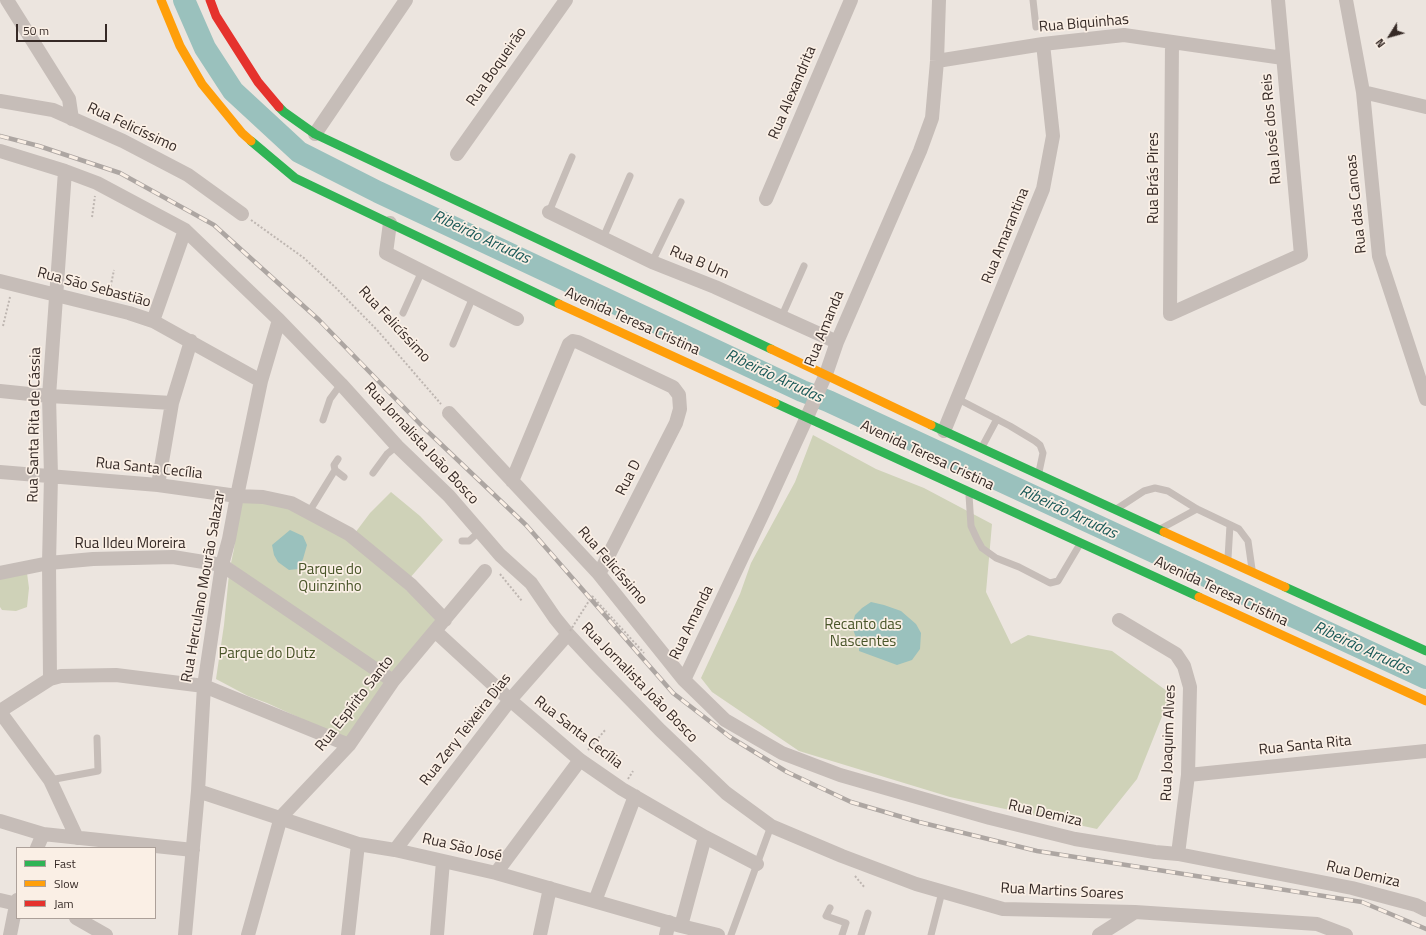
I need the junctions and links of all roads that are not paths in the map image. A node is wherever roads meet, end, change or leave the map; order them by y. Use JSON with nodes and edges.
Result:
{"nodes":[{"id":1,"x":7,"y":0,"type":"edge"},
{"id":2,"x":161,"y":0,"type":"edge"},
{"id":3,"x":210,"y":0,"type":"edge"},
{"id":4,"x":406,"y":0,"type":"edge"},
{"id":5,"x":566,"y":0,"type":"edge"},
{"id":6,"x":851,"y":0,"type":"edge"},
{"id":7,"x":939,"y":0,"type":"edge"},
{"id":8,"x":1033,"y":0,"type":"edge"},
{"id":9,"x":1278,"y":0,"type":"edge"},
{"id":10,"x":1346,"y":0,"type":"edge"},
{"id":11,"x":1036,"y":27,"type":"dead end"},
{"id":12,"x":1172,"y":42,"type":"junction"},
{"id":13,"x":1043,"y":44,"type":"junction"},
{"id":14,"x":1283,"y":58,"type":"junction"},
{"id":15,"x":936,"y":61,"type":"junction"},
{"id":16,"x":1363,"y":92,"type":"junction"},
{"id":17,"x":0,"y":101,"type":"edge"},
{"id":18,"x":1426,"y":107,"type":"edge"},
{"id":19,"x":72,"y":119,"type":"junction"},
{"id":20,"x":315,"y":134,"type":"junction"},
{"id":21,"x":0,"y":151,"type":"edge"},
{"id":22,"x":457,"y":154,"type":"dead end"},
{"id":23,"x":572,"y":157,"type":"dead end"},
{"id":24,"x":66,"y":171,"type":"junction"},
{"id":25,"x":630,"y":176,"type":"dead end"},
{"id":26,"x":766,"y":199,"type":"dead end"},
{"id":27,"x":682,"y":202,"type":"dead end"},
{"id":28,"x":549,"y":212,"type":"joint"},
{"id":29,"x":242,"y":214,"type":"road end"},
{"id":30,"x":390,"y":223,"type":"junction"},
{"id":31,"x":185,"y":230,"type":"junction"},
{"id":32,"x":603,"y":238,"type":"junction"},
{"id":33,"x":1300,"y":255,"type":"joint"},
{"id":34,"x":652,"y":262,"type":"junction"},
{"id":35,"x":804,"y":266,"type":"dead end"},
{"id":36,"x":422,"y":271,"type":"junction"},
{"id":37,"x":7,"y":282,"type":"edge"},
{"id":38,"x":56,"y":295,"type":"junction"},
{"id":39,"x":473,"y":297,"type":"junction"},
{"id":40,"x":403,"y":313,"type":"dead end"},
{"id":41,"x":781,"y":318,"type":"junction"},
{"id":42,"x":517,"y":319,"type":"dead end"},
{"id":43,"x":279,"y":320,"type":"junction"},
{"id":44,"x":153,"y":321,"type":"junction"},
{"id":45,"x":191,"y":341,"type":"junction"},
{"id":46,"x":837,"y":342,"type":"junction"},
{"id":47,"x":453,"y":344,"type":"dead end"},
{"id":48,"x":823,"y":379,"type":"junction"},
{"id":49,"x":261,"y":381,"type":"junction"},
{"id":50,"x":341,"y":384,"type":"junction"},
{"id":51,"x":0,"y":391,"type":"edge"},
{"id":52,"x":49,"y":396,"type":"junction"},
{"id":53,"x":958,"y":399,"type":"junction"},
{"id":54,"x":1426,"y":399,"type":"edge"},
{"id":55,"x":172,"y":403,"type":"junction"},
{"id":56,"x":809,"y":411,"type":"junction"},
{"id":57,"x":449,"y":413,"type":"road end"},
{"id":58,"x":997,"y":419,"type":"junction"},
{"id":59,"x":322,"y":420,"type":"dead end"},
{"id":60,"x":944,"y":431,"type":"junction"},
{"id":61,"x":397,"y":446,"type":"junction"},
{"id":62,"x":982,"y":448,"type":"junction"},
{"id":63,"x":338,"y":459,"type":"dead end"},
{"id":64,"x":335,"y":470,"type":"junction"},
{"id":65,"x":0,"y":472,"type":"edge"},
{"id":66,"x":373,"y":473,"type":"dead end"},
{"id":67,"x":1039,"y":474,"type":"junction"},
{"id":68,"x":51,"y":476,"type":"junction"},
{"id":69,"x":344,"y":477,"type":"dead end"},
{"id":70,"x":512,"y":481,"type":"junction"},
{"id":71,"x":158,"y":486,"type":"junction"},
{"id":72,"x":969,"y":491,"type":"junction"},
{"id":73,"x":237,"y":496,"type":"junction"},
{"id":74,"x":1116,"y":509,"type":"junction"},
{"id":75,"x":1197,"y":509,"type":"junction"},
{"id":76,"x":309,"y":512,"type":"junction"},
{"id":77,"x":1230,"y":525,"type":"junction"},
{"id":78,"x":1160,"y":530,"type":"junction"},
{"id":79,"x":480,"y":531,"type":"junction"},
{"id":80,"x":462,"y":541,"type":"dead end"},
{"id":81,"x":1081,"y":542,"type":"junction"},
{"id":82,"x":1228,"y":560,"type":"junction"},
{"id":83,"x":49,"y":563,"type":"junction"},
{"id":84,"x":222,"y":565,"type":"junction"},
{"id":85,"x":485,"y":571,"type":"dead end"},
{"id":86,"x":1252,"y":571,"type":"junction"},
{"id":87,"x":0,"y":573,"type":"edge"},
{"id":88,"x":599,"y":574,"type":"junction"},
{"id":89,"x":445,"y":620,"type":"junction"},
{"id":90,"x":1119,"y":620,"type":"dead end"},
{"id":91,"x":435,"y":631,"type":"junction"},
{"id":92,"x":569,"y":632,"type":"junction"},
{"id":93,"x":1426,"y":651,"type":"edge"},
{"id":94,"x":50,"y":679,"type":"junction"},
{"id":95,"x":684,"y":680,"type":"junction"},
{"id":96,"x":393,"y":681,"type":"junction"},
{"id":97,"x":204,"y":686,"type":"junction"},
{"id":98,"x":510,"y":700,"type":"junction"},
{"id":99,"x":1426,"y":701,"type":"edge"},
{"id":100,"x":0,"y":712,"type":"edge"},
{"id":101,"x":97,"y":738,"type":"dead end"},
{"id":102,"x":349,"y":746,"type":"junction"},
{"id":103,"x":1426,"y":751,"type":"edge"},
{"id":104,"x":580,"y":760,"type":"junction"},
{"id":105,"x":1188,"y":775,"type":"junction"},
{"id":106,"x":50,"y":780,"type":"junction"},
{"id":107,"x":198,"y":791,"type":"junction"},
{"id":108,"x":635,"y":796,"type":"junction"},
{"id":109,"x":281,"y":817,"type":"junction"},
{"id":110,"x":0,"y":821,"type":"edge"},
{"id":111,"x":771,"y":826,"type":"junction"},
{"id":112,"x":43,"y":834,"type":"junction"},
{"id":113,"x":705,"y":837,"type":"junction"},
{"id":114,"x":77,"y":838,"type":"junction"},
{"id":115,"x":358,"y":844,"type":"junction"},
{"id":116,"x":37,"y":847,"type":"edge"},
{"id":117,"x":193,"y":850,"type":"junction"},
{"id":118,"x":395,"y":850,"type":"junction"},
{"id":119,"x":1178,"y":854,"type":"junction"},
{"id":120,"x":443,"y":861,"type":"junction"},
{"id":121,"x":757,"y":864,"type":"junction"},
{"id":122,"x":496,"y":873,"type":"junction"},
{"id":123,"x":550,"y":888,"type":"junction"},
{"id":124,"x":942,"y":892,"type":"junction"},
{"id":125,"x":0,"y":900,"type":"edge"},
{"id":126,"x":595,"y":901,"type":"junction"},
{"id":127,"x":16,"y":902,"type":"edge"},
{"id":128,"x":830,"y":908,"type":"dead end"},
{"id":129,"x":1426,"y":910,"type":"edge"},
{"id":130,"x":1135,"y":912,"type":"junction"},
{"id":131,"x":868,"y":913,"type":"dead end"},
{"id":132,"x":78,"y":919,"type":"edge"},
{"id":133,"x":672,"y":928,"type":"edge"},
{"id":134,"x":1314,"y":930,"type":"edge"},
{"id":135,"x":10,"y":935,"type":"edge"},
{"id":136,"x":106,"y":935,"type":"edge"},
{"id":137,"x":185,"y":935,"type":"edge"},
{"id":138,"x":248,"y":935,"type":"edge"},
{"id":139,"x":348,"y":935,"type":"edge"},
{"id":140,"x":437,"y":935,"type":"edge"},
{"id":141,"x":540,"y":935,"type":"edge"},
{"id":142,"x":718,"y":935,"type":"edge"},
{"id":143,"x":731,"y":935,"type":"edge"},
{"id":144,"x":842,"y":935,"type":"edge"},
{"id":145,"x":861,"y":935,"type":"edge"},
{"id":146,"x":931,"y":935,"type":"edge"},
{"id":147,"x":1099,"y":935,"type":"edge"},
{"id":148,"x":1346,"y":935,"type":"edge"}],
"edges":[{"from":1,"to":19,"type":"street"},
{"from":2,"to":30,"type":"main road","name":"Avenida Teresa Cristina"},
{"from":3,"to":20,"type":"main road","name":"Avenida Teresa Cristina"},
{"from":4,"to":20,"type":"street"},
{"from":5,"to":22,"type":"street","name":"Rua Boqueirão"},
{"from":6,"to":26,"type":"street","name":"Rua Alexandrita"},
{"from":7,"to":15,"type":"street","name":"Rua Amanda"},
{"from":8,"to":11,"type":"lane"},
{"from":9,"to":14,"type":"street","name":"Rua José dos Reis"},
{"from":10,"to":16,"type":"street","name":"Rua das Canoas"},
{"from":12,"to":13,"type":"street","name":"Rua Biquinhas"},
{"from":12,"to":14,"type":"street","name":"Rua Biquinhas"},
{"from":12,"to":33,"type":"street","name":"Rua Brás Pires"},
{"from":13,"to":15,"type":"street","name":"Rua Biquinhas"},
{"from":13,"to":53,"type":"street","name":"Rua Amarantina"},
{"from":14,"to":33,"type":"street","name":"Rua José dos Reis"},
{"from":15,"to":46,"type":"street","name":"Rua Amanda"},
{"from":16,"to":18,"type":"street"},
{"from":16,"to":54,"type":"street","name":"Rua das Canoas"},
{"from":17,"to":19,"type":"street","name":"Rua Felicíssimo"},
{"from":19,"to":29,"type":"street","name":"Rua Felicíssimo"},
{"from":20,"to":48,"type":"main road","name":"Avenida Teresa Cristina"},
{"from":21,"to":24,"type":"street","name":"Rua Jornalista João Bosco"},
{"from":23,"to":28,"type":"lane"},
{"from":24,"to":31,"type":"street","name":"Rua Jornalista João Bosco"},
{"from":24,"to":38,"type":"street","name":"Rua Santa Rita de Cássia"},
{"from":25,"to":32,"type":"lane"},
{"from":27,"to":34,"type":"lane"},
{"from":28,"to":32,"type":"street","name":"Rua B Um"},
{"from":30,"to":36,"type":"street"},
{"from":30,"to":56,"type":"main road","name":"Avenida Teresa Cristina"},
{"from":31,"to":43,"type":"street","name":"Rua Jornalista João Bosco"},
{"from":31,"to":44,"type":"street"},
{"from":32,"to":34,"type":"street","name":"Rua B Um"},
{"from":34,"to":41,"type":"street","name":"Rua B Um"},
{"from":35,"to":41,"type":"lane"},
{"from":36,"to":39,"type":"street"},
{"from":36,"to":40,"type":"lane"},
{"from":37,"to":38,"type":"street","name":"Rua São Sebastião"},
{"from":38,"to":44,"type":"street","name":"Rua São Sebastião"},
{"from":38,"to":52,"type":"street","name":"Rua Santa Rita de Cássia"},
{"from":39,"to":42,"type":"street"},
{"from":39,"to":47,"type":"lane"},
{"from":41,"to":46,"type":"street","name":"Rua B Um"},
{"from":43,"to":49,"type":"street","name":"Rua Herculano Mourão Salazar"},
{"from":43,"to":50,"type":"street","name":"Rua Jornalista João Bosco"},
{"from":44,"to":45,"type":"street","name":"Rua São Sebastião"},
{"from":45,"to":49,"type":"street","name":"Rua São Sebastião"},
{"from":45,"to":55,"type":"street"},
{"from":46,"to":48,"type":"street","name":"Rua Amanda"},
{"from":48,"to":56,"type":"street","name":"Rua Amanda"},
{"from":48,"to":60,"type":"main road","name":"Avenida Teresa Cristina"},
{"from":49,"to":73,"type":"street","name":"Rua Herculano Mourão Salazar"},
{"from":50,"to":59,"type":"lane"},
{"from":50,"to":61,"type":"street","name":"Rua Jornalista João Bosco"},
{"from":51,"to":52,"type":"street"},
{"from":52,"to":55,"type":"street"},
{"from":52,"to":68,"type":"street","name":"Rua Santa Rita de Cássia"},
{"from":53,"to":58,"type":"lane"},
{"from":53,"to":60,"type":"street","name":"Rua Amarantina"},
{"from":55,"to":71,"type":"street"},
{"from":56,"to":72,"type":"main road","name":"Avenida Teresa Cristina"},
{"from":56,"to":95,"type":"street","name":"Rua Amanda"},
{"from":57,"to":70,"type":"street","name":"Rua Felicíssimo"},
{"from":58,"to":62,"type":"lane"},
{"from":58,"to":67,"type":"lane"},
{"from":60,"to":62,"type":"main road","name":"Avenida Teresa Cristina"},
{"from":61,"to":66,"type":"lane"},
{"from":61,"to":79,"type":"street","name":"Rua Jornalista João Bosco"},
{"from":62,"to":67,"type":"main road","name":"Avenida Teresa Cristina"},
{"from":63,"to":64,"type":"lane"},
{"from":64,"to":69,"type":"lane"},
{"from":64,"to":76,"type":"lane"},
{"from":65,"to":68,"type":"street","name":"Rua Santa Cecília"},
{"from":67,"to":74,"type":"main road","name":"Avenida Teresa Cristina"},
{"from":68,"to":71,"type":"street","name":"Rua Santa Cecília"},
{"from":68,"to":83,"type":"street","name":"Rua Santa Rita de Cássia"},
{"from":70,"to":88,"type":"street","name":"Rua Felicíssimo"},
{"from":70,"to":88,"type":"street","name":"Rua D"},
{"from":71,"to":73,"type":"street","name":"Rua Santa Cecília"},
{"from":72,"to":81,"type":"main road","name":"Avenida Teresa Cristina"},
{"from":72,"to":81,"type":"lane"},
{"from":73,"to":76,"type":"street","name":"Rua Santa Cecília"},
{"from":73,"to":84,"type":"street","name":"Rua Herculano Mourão Salazar"},
{"from":74,"to":75,"type":"lane"},
{"from":74,"to":78,"type":"main road","name":"Avenida Teresa Cristina"},
{"from":75,"to":77,"type":"lane"},
{"from":75,"to":78,"type":"lane"},
{"from":76,"to":89,"type":"street","name":"Rua Santa Cecília"},
{"from":77,"to":82,"type":"lane"},
{"from":77,"to":86,"type":"lane"},
{"from":78,"to":82,"type":"main road","name":"Avenida Teresa Cristina"},
{"from":79,"to":80,"type":"lane"},
{"from":79,"to":92,"type":"street","name":"Rua Jornalista João Bosco"},
{"from":81,"to":99,"type":"main road","name":"Avenida Teresa Cristina"},
{"from":82,"to":86,"type":"main road","name":"Avenida Teresa Cristina"},
{"from":83,"to":84,"type":"street","name":"Rua Ildeu Moreira"},
{"from":83,"to":87,"type":"street","name":"Rua Ildeu Moreira"},
{"from":83,"to":94,"type":"street","name":"Rua Santa Rita de Cássia"},
{"from":84,"to":96,"type":"street","name":"Rua Ildeu Moreira"},
{"from":84,"to":97,"type":"street","name":"Rua Herculano Mourão Salazar"},
{"from":85,"to":89,"type":"street","name":"Rua Espírito Santo"},
{"from":86,"to":93,"type":"main road","name":"Avenida Teresa Cristina"},
{"from":88,"to":95,"type":"street","name":"Rua Felicíssimo"},
{"from":89,"to":91,"type":"street","name":"Rua Espírito Santo"},
{"from":90,"to":105,"type":"street","name":"Rua Joaquim Alves"},
{"from":91,"to":96,"type":"street","name":"Rua Espírito Santo"},
{"from":91,"to":98,"type":"street","name":"Rua Santa Cecília"},
{"from":92,"to":98,"type":"street","name":"Rua Zery Teixeira Dias"},
{"from":92,"to":111,"type":"street","name":"Rua Jornalista João Bosco"},
{"from":94,"to":97,"type":"street"},
{"from":94,"to":100,"type":"street"},
{"from":95,"to":119,"type":"street","name":"Rua Demiza"},
{"from":96,"to":102,"type":"street","name":"Rua Espírito Santo"},
{"from":97,"to":102,"type":"street"},
{"from":97,"to":107,"type":"street","name":"Rua Herculano Mourão Salazar"},
{"from":98,"to":104,"type":"street","name":"Rua Santa Cecília"},
{"from":98,"to":118,"type":"street","name":"Rua Zery Teixeira Dias"},
{"from":100,"to":106,"type":"street"},
{"from":101,"to":106,"type":"lane"},
{"from":102,"to":109,"type":"street","name":"Rua Espírito Santo"},
{"from":103,"to":105,"type":"street","name":"Rua Santa Rita"},
{"from":104,"to":108,"type":"street","name":"Rua Santa Cecília"},
{"from":104,"to":122,"type":"street"},
{"from":105,"to":119,"type":"street","name":"Rua Joaquim Alves"},
{"from":106,"to":114,"type":"street"},
{"from":107,"to":109,"type":"street","name":"Rua São José"},
{"from":107,"to":117,"type":"street","name":"Rua Herculano Mourão Salazar"},
{"from":108,"to":113,"type":"street","name":"Rua Santa Cecília"},
{"from":108,"to":126,"type":"street"},
{"from":109,"to":115,"type":"street","name":"Rua São José"},
{"from":109,"to":138,"type":"street","name":"Rua Espírito Santo"},
{"from":110,"to":112,"type":"street"},
{"from":111,"to":121,"type":"lane"},
{"from":111,"to":124,"type":"street","name":"Rua Martins Soares"},
{"from":112,"to":114,"type":"street"},
{"from":112,"to":116,"type":"street"},
{"from":113,"to":121,"type":"street","name":"Rua Santa Cecília"},
{"from":113,"to":133,"type":"street"},
{"from":114,"to":117,"type":"street"},
{"from":115,"to":118,"type":"street","name":"Rua São José"},
{"from":115,"to":139,"type":"street"},
{"from":117,"to":137,"type":"street","name":"Rua Herculano Mourão Salazar"},
{"from":118,"to":120,"type":"street","name":"Rua São José"},
{"from":119,"to":129,"type":"street","name":"Rua Demiza"},
{"from":120,"to":122,"type":"street","name":"Rua São José"},
{"from":120,"to":140,"type":"street"},
{"from":121,"to":143,"type":"lane"},
{"from":122,"to":123,"type":"street","name":"Rua São José"},
{"from":123,"to":126,"type":"street","name":"Rua São José"},
{"from":123,"to":141,"type":"street"},
{"from":124,"to":130,"type":"street","name":"Rua Martins Soares"},
{"from":124,"to":146,"type":"lane"},
{"from":125,"to":127,"type":"street"},
{"from":126,"to":133,"type":"street","name":"Rua São José"},
{"from":127,"to":135,"type":"street"},
{"from":128,"to":144,"type":"lane"},
{"from":130,"to":134,"type":"street","name":"Rua Martins Soares"},
{"from":130,"to":147,"type":"street"},
{"from":131,"to":145,"type":"lane"},
{"from":132,"to":136,"type":"street"},
{"from":133,"to":142,"type":"street","name":"Rua São José"},
{"from":134,"to":148,"type":"street","name":"Rua Martins Soares"}]}
